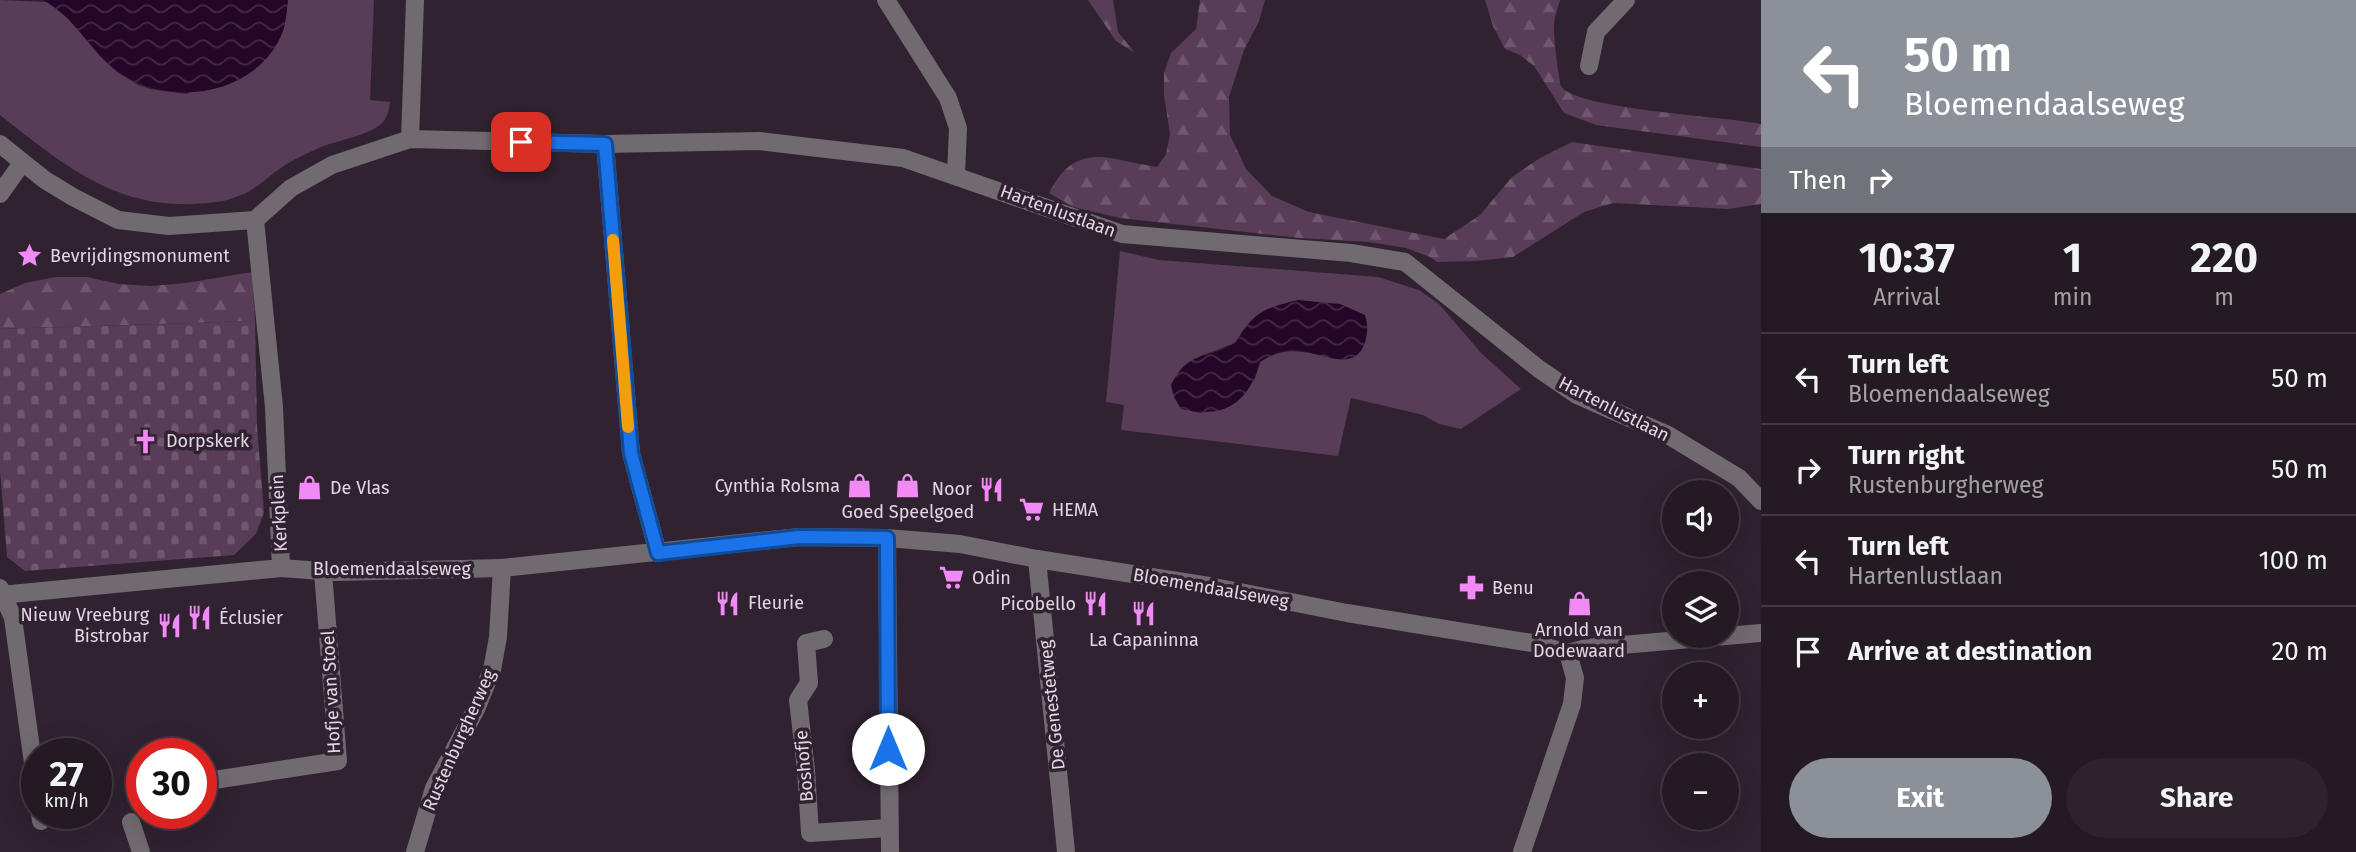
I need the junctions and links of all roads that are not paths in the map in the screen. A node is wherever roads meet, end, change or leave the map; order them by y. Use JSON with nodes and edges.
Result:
{"nodes":[{"id":1,"x":415,"y":0,"type":"edge"},
{"id":2,"x":887,"y":0,"type":"edge"},
{"id":3,"x":1626,"y":0,"type":"edge"},
{"id":4,"x":1589,"y":66,"type":"dead end"},
{"id":5,"x":410,"y":139,"type":"junction"},
{"id":6,"x":0,"y":144,"type":"edge"},
{"id":7,"x":605,"y":144,"type":"junction"},
{"id":8,"x":22,"y":163,"type":"junction"},
{"id":9,"x":956,"y":174,"type":"junction"},
{"id":10,"x":0,"y":194,"type":"edge"},
{"id":11,"x":255,"y":220,"type":"junction"},
{"id":12,"x":1761,"y":501,"type":"edge"},
{"id":13,"x":887,"y":538,"type":"junction"},
{"id":14,"x":658,"y":553,"type":"junction"},
{"id":15,"x":1037,"y":559,"type":"junction"},
{"id":16,"x":281,"y":568,"type":"junction"},
{"id":17,"x":502,"y":568,"type":"junction"},
{"id":18,"x":323,"y":572,"type":"junction"},
{"id":19,"x":0,"y":592,"type":"edge"},
{"id":20,"x":1761,"y":633,"type":"edge"},
{"id":21,"x":824,"y":639,"type":"dead end"},
{"id":22,"x":1569,"y":653,"type":"junction"},
{"id":23,"x":30,"y":738,"type":"edge"},
{"id":24,"x":217,"y":780,"type":"edge"},
{"id":25,"x":888,"y":828,"type":"junction"},
{"id":26,"x":133,"y":829,"type":"edge"},
{"id":27,"x":141,"y":852,"type":"edge"},
{"id":28,"x":415,"y":852,"type":"edge"},
{"id":29,"x":890,"y":852,"type":"edge"},
{"id":30,"x":1066,"y":852,"type":"edge"},
{"id":31,"x":1522,"y":852,"type":"edge"}],
"edges":[{"from":1,"to":5,"type":"street"},
{"from":2,"to":9,"type":"street"},
{"from":3,"to":4,"type":"street"},
{"from":5,"to":7,"type":"street","name":"Hartenlustlaan"},
{"from":5,"to":11,"type":"street","name":"Hartenlustlaan"},
{"from":6,"to":8,"type":"street"},
{"from":7,"to":9,"type":"street","name":"Hartenlustlaan"},
{"from":7,"to":14,"type":"street"},
{"from":8,"to":10,"type":"street"},
{"from":8,"to":11,"type":"street"},
{"from":9,"to":12,"type":"street","name":"Hartenlustlaan"},
{"from":11,"to":16,"type":"street","name":"Kerkplein"},
{"from":13,"to":14,"type":"street","name":"Bloemendaalseweg"},
{"from":13,"to":15,"type":"street","name":"Bloemendaalseweg"},
{"from":13,"to":25,"type":"street"},
{"from":14,"to":17,"type":"street"},
{"from":15,"to":22,"type":"street","name":"Bloemendaalseweg"},
{"from":15,"to":30,"type":"street","name":"De Genestetweg"},
{"from":16,"to":18,"type":"street","name":"Bloemendaalseweg"},
{"from":16,"to":19,"type":"street","name":"Kerkplein"},
{"from":17,"to":18,"type":"street","name":"Bloemendaalseweg"},
{"from":17,"to":28,"type":"street","name":"Rustenburgherweg"},
{"from":18,"to":24,"type":"street","name":"Hofje van Stoel"},
{"from":19,"to":23,"type":"street","name":"Kerkplein"},
{"from":20,"to":22,"type":"street","name":"Bloemendaalseweg"},
{"from":21,"to":25,"type":"street","name":"Boshofje"},
{"from":22,"to":31,"type":"street"},
{"from":25,"to":29,"type":"street"},
{"from":26,"to":27,"type":"street"}]}
